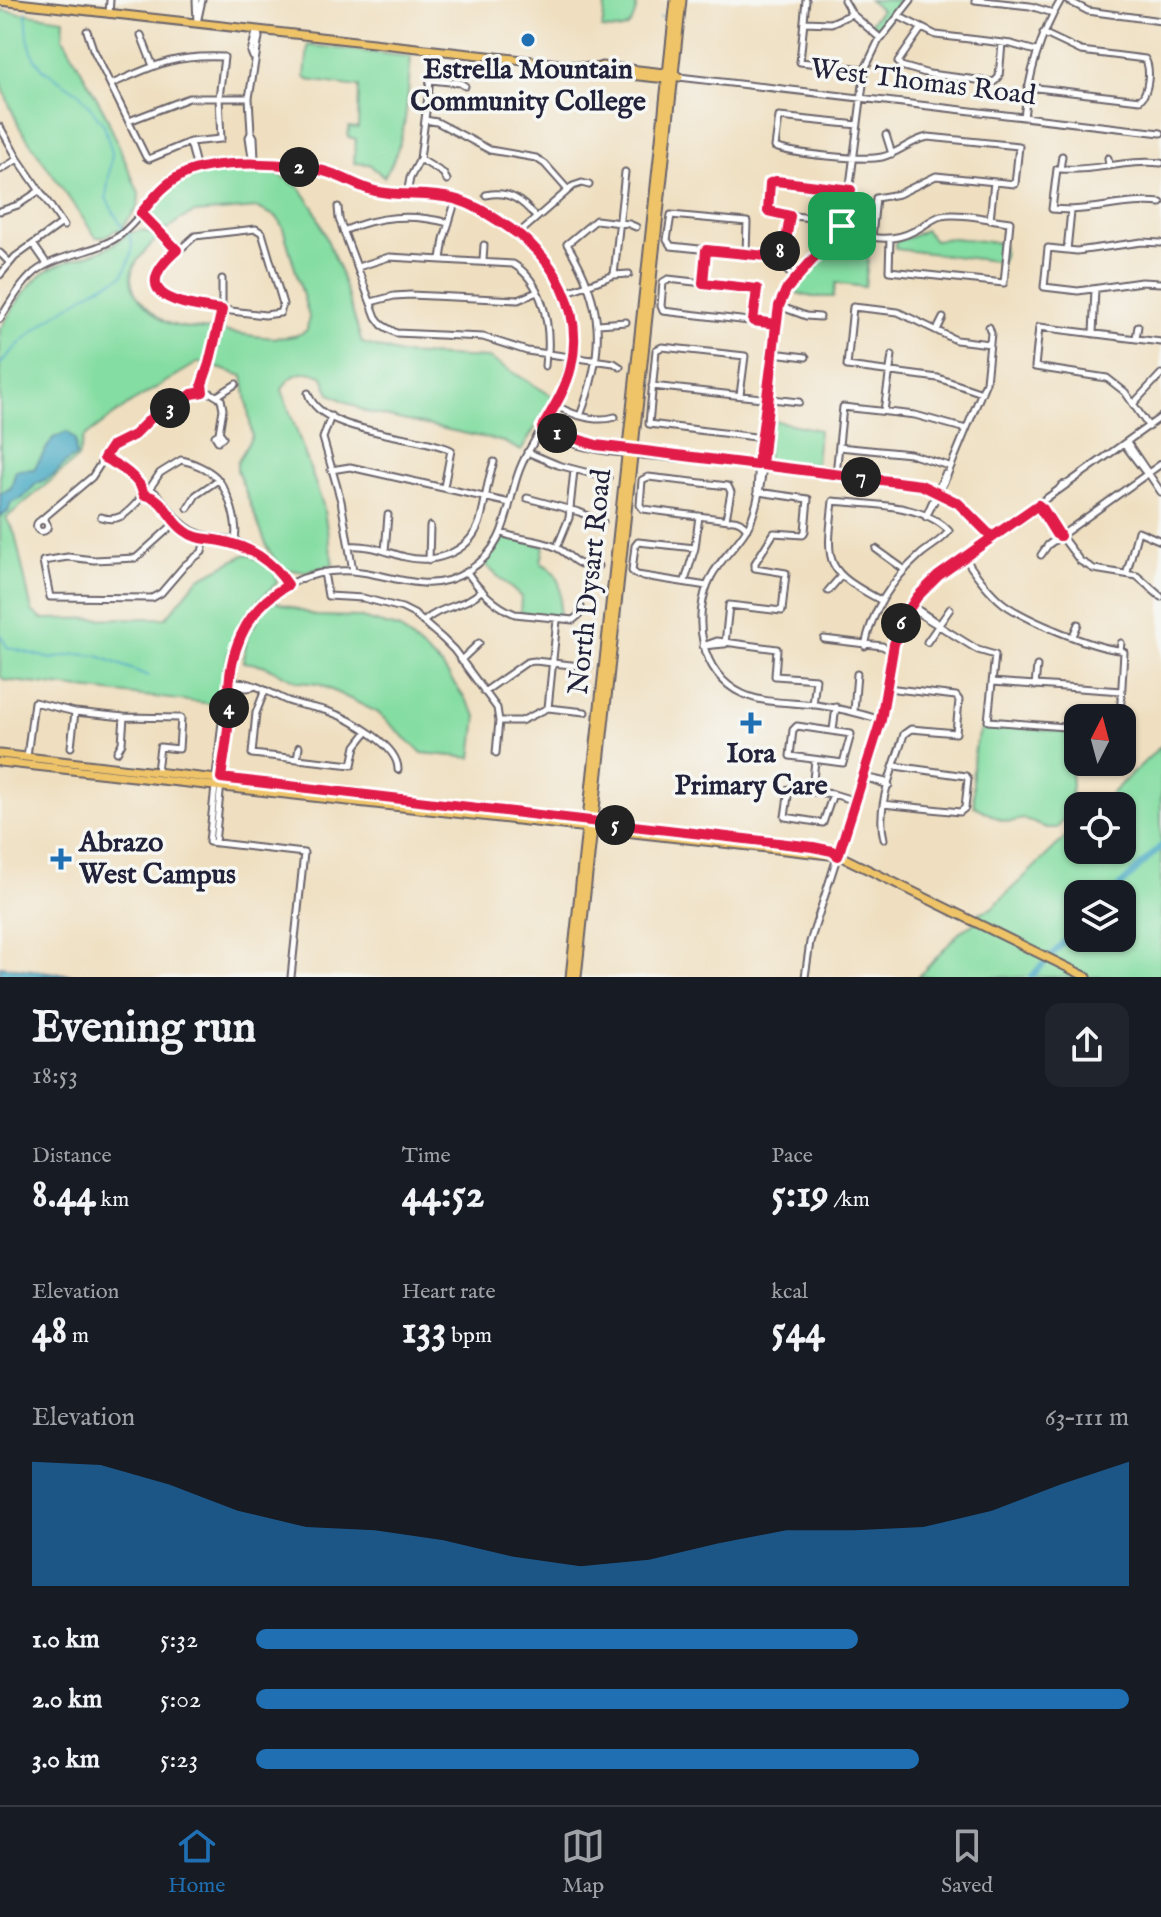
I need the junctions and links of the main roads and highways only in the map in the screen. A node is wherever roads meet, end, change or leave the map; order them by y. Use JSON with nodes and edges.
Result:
{"nodes":[{"id":1,"x":675,"y":0,"type":"edge"},
{"id":2,"x":682,"y":0,"type":"edge"},
{"id":3,"x":0,"y":1,"type":"edge"},
{"id":4,"x":672,"y":76,"type":"junction"},
{"id":5,"x":660,"y":134,"type":"junction"},
{"id":6,"x":665,"y":160,"type":"junction"},
{"id":7,"x":630,"y":451,"type":"junction"},
{"id":8,"x":0,"y":754,"type":"edge"},
{"id":9,"x":0,"y":762,"type":"edge"},
{"id":10,"x":218,"y":782,"type":"junction"},
{"id":11,"x":591,"y":825,"type":"junction"},
{"id":12,"x":570,"y":977,"type":"edge"},
{"id":13,"x":577,"y":977,"type":"edge"},
{"id":14,"x":1087,"y":977,"type":"edge"}],
"edges":[{"from":1,"to":4,"type":"main road","name":"North Dysart Road"},
{"from":2,"to":4,"type":"main road","name":"North Dysart Road"},
{"from":3,"to":4,"type":"main road","name":"West Thomas Road"},
{"from":4,"to":5,"type":"main road","name":"North Dysart Road"},
{"from":4,"to":6,"type":"main road","name":"North Dysart Road"},
{"from":5,"to":6,"type":"main road"},
{"from":5,"to":7,"type":"main road","name":"North Dysart Road"},
{"from":6,"to":7,"type":"main road","name":"North Dysart Road"},
{"from":7,"to":11,"type":"main road","name":"North Dysart Road"},
{"from":8,"to":10,"type":"main road"},
{"from":9,"to":10,"type":"main road"},
{"from":10,"to":11,"type":"main road"},
{"from":11,"to":12,"type":"main road","name":"North Dysart Road"},
{"from":11,"to":13,"type":"main road","name":"North Dysart Road"},
{"from":11,"to":14,"type":"main road"}]}
